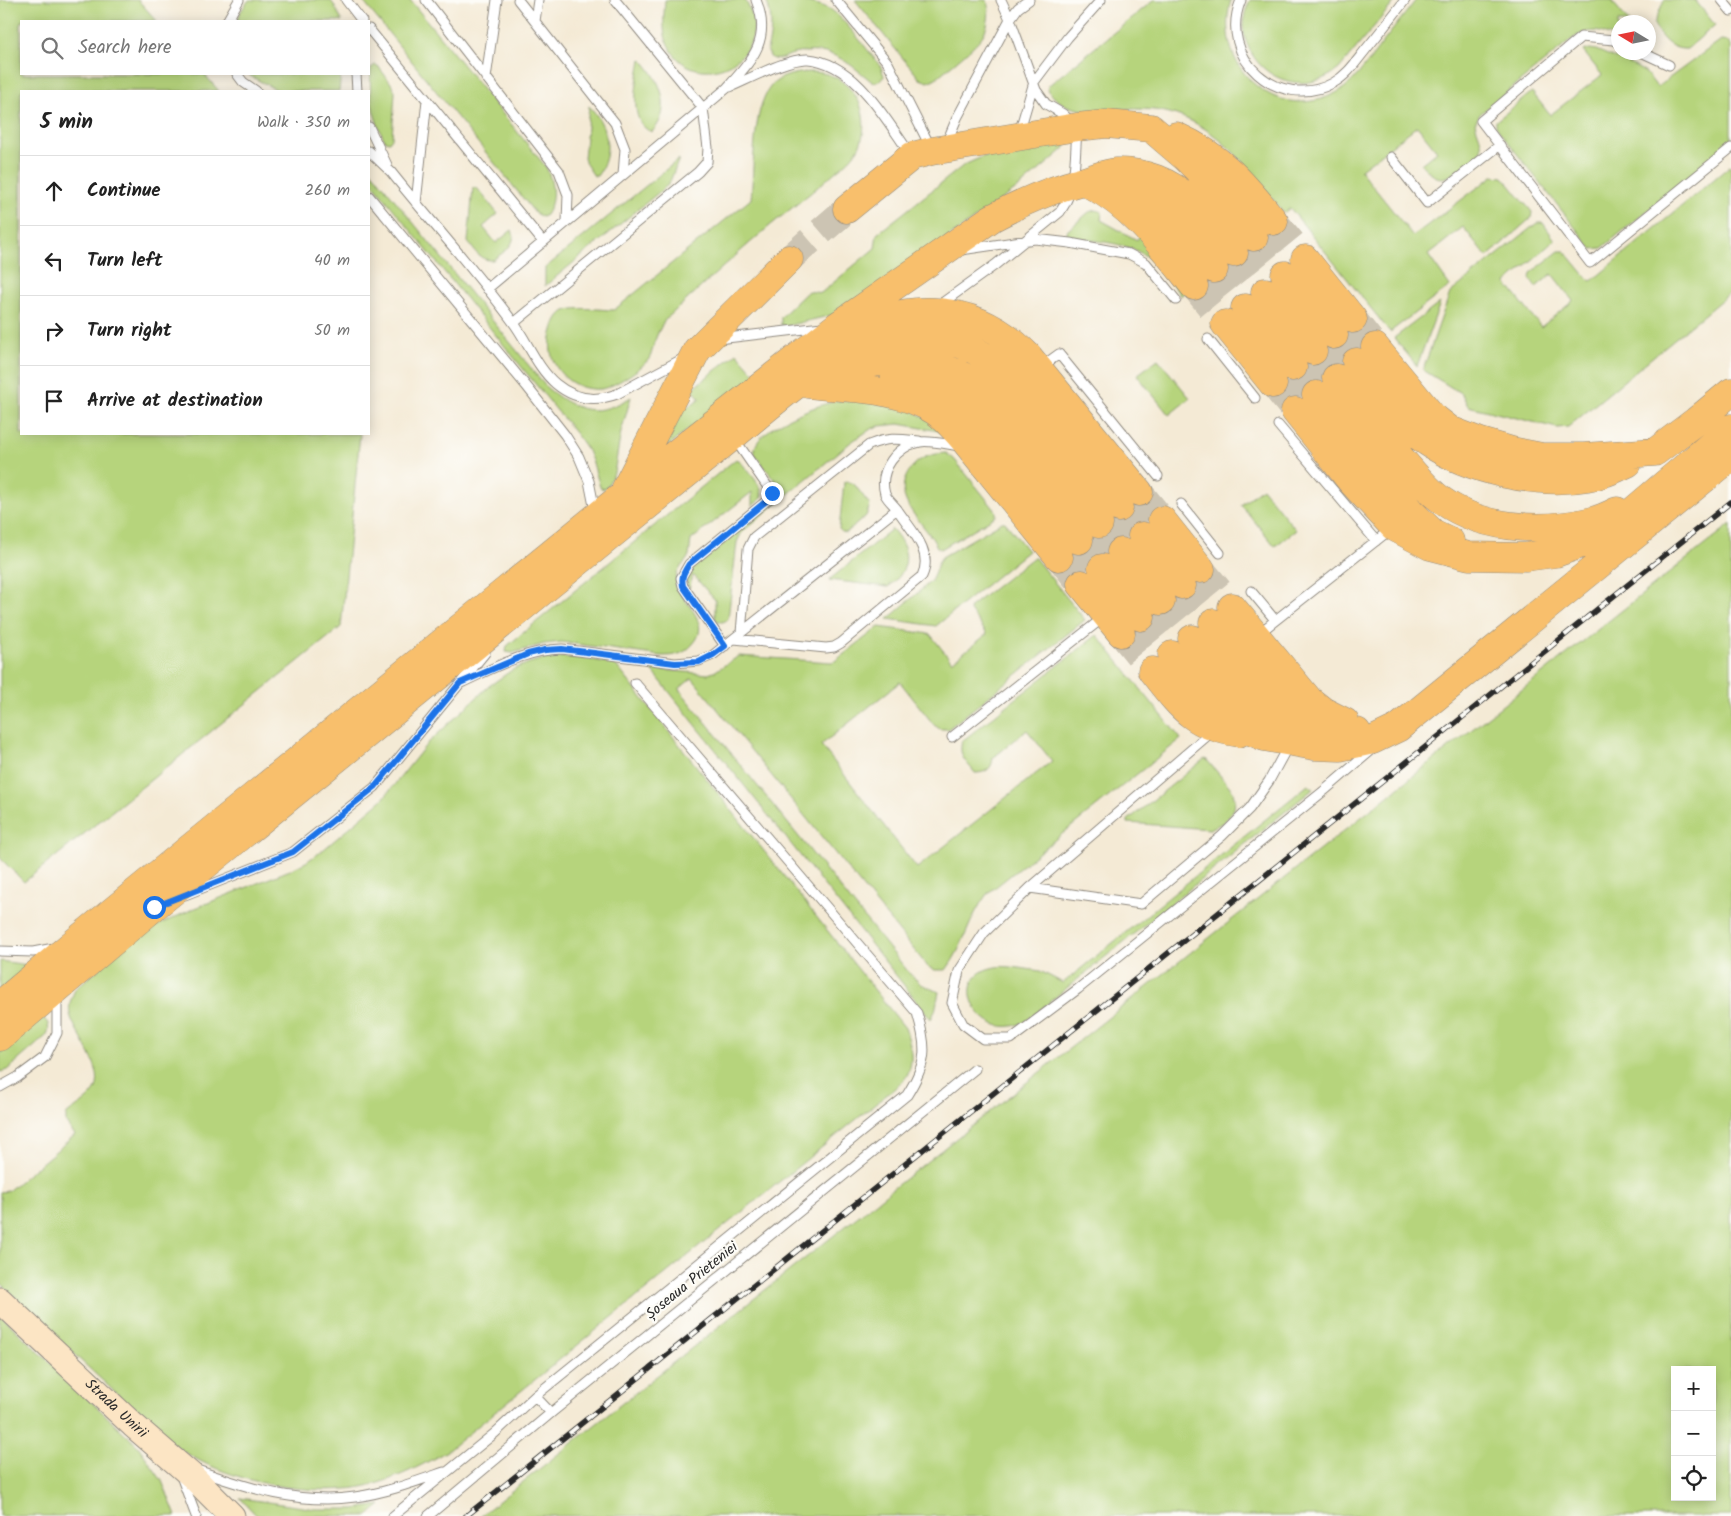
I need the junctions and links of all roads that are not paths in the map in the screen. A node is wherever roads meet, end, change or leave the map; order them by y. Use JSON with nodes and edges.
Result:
{"nodes":[{"id":1,"x":239,"y":0,"type":"edge"},
{"id":2,"x":346,"y":0,"type":"edge"},
{"id":3,"x":426,"y":0,"type":"edge"},
{"id":4,"x":498,"y":0,"type":"edge"},
{"id":5,"x":518,"y":0,"type":"edge"},
{"id":6,"x":538,"y":0,"type":"edge"},
{"id":7,"x":615,"y":0,"type":"edge"},
{"id":8,"x":756,"y":0,"type":"edge"},
{"id":9,"x":836,"y":0,"type":"edge"},
{"id":10,"x":1001,"y":0,"type":"edge"},
{"id":11,"x":1029,"y":0,"type":"edge"},
{"id":12,"x":1101,"y":0,"type":"edge"},
{"id":13,"x":1241,"y":0,"type":"edge"},
{"id":14,"x":1405,"y":0,"type":"edge"},
{"id":15,"x":1722,"y":0,"type":"edge"},
{"id":16,"x":1731,"y":10,"type":"edge"},
{"id":17,"x":1010,"y":19,"type":"junction"},
{"id":18,"x":228,"y":20,"type":"edge"},
{"id":19,"x":361,"y":20,"type":"edge"},
{"id":20,"x":535,"y":21,"type":"junction"},
{"id":21,"x":370,"y":30,"type":"edge"},
{"id":22,"x":1611,"y":40,"type":"edge"},
{"id":23,"x":1656,"y":60,"type":"edge"},
{"id":24,"x":1669,"y":66,"type":"dead end"},
{"id":25,"x":238,"y":75,"type":"edge"},
{"id":26,"x":356,"y":75,"type":"edge"},
{"id":27,"x":486,"y":78,"type":"junction"},
{"id":28,"x":1034,"y":82,"type":"junction"},
{"id":29,"x":727,"y":88,"type":"junction"},
{"id":30,"x":255,"y":90,"type":"edge"},
{"id":31,"x":357,"y":90,"type":"edge"},
{"id":32,"x":427,"y":100,"type":"junction"},
{"id":33,"x":703,"y":108,"type":"junction"},
{"id":34,"x":1077,"y":127,"type":"junction"},
{"id":35,"x":370,"y":130,"type":"edge"},
{"id":36,"x":1017,"y":138,"type":"junction"},
{"id":37,"x":1500,"y":145,"type":"junction"},
{"id":38,"x":1731,"y":148,"type":"edge"},
{"id":39,"x":370,"y":152,"type":"edge"},
{"id":40,"x":929,"y":152,"type":"junction"},
{"id":41,"x":1391,"y":158,"type":"dead end"},
{"id":42,"x":391,"y":172,"type":"junction"},
{"id":43,"x":623,"y":175,"type":"junction"},
{"id":44,"x":1078,"y":182,"type":"junction"},
{"id":45,"x":370,"y":197,"type":"edge"},
{"id":46,"x":416,"y":203,"type":"junction"},
{"id":47,"x":847,"y":209,"type":"tunnel mouth"},
{"id":48,"x":567,"y":222,"type":"junction"},
{"id":49,"x":1026,"y":240,"type":"junction"},
{"id":50,"x":542,"y":242,"type":"junction"},
{"id":51,"x":941,"y":252,"type":"junction"},
{"id":52,"x":789,"y":259,"type":"tunnel mouth"},
{"id":53,"x":1224,"y":261,"type":"junction"},
{"id":54,"x":487,"y":289,"type":"junction"},
{"id":55,"x":1256,"y":300,"type":"junction"},
{"id":56,"x":931,"y":310,"type":"junction"},
{"id":57,"x":514,"y":323,"type":"junction"},
{"id":58,"x":837,"y":326,"type":"junction"},
{"id":59,"x":702,"y":346,"type":"junction"},
{"id":60,"x":1304,"y":359,"type":"junction"},
{"id":61,"x":799,"y":383,"type":"junction"},
{"id":62,"x":1326,"y":386,"type":"junction"},
{"id":63,"x":1731,"y":392,"type":"edge"},
{"id":64,"x":1731,"y":428,"type":"edge"},
{"id":65,"x":733,"y":436,"type":"junction"},
{"id":66,"x":921,"y":441,"type":"junction"},
{"id":67,"x":970,"y":447,"type":"junction"},
{"id":68,"x":1731,"y":457,"type":"edge"},
{"id":69,"x":622,"y":496,"type":"junction"},
{"id":70,"x":1646,"y":500,"type":"junction"},
{"id":71,"x":896,"y":509,"type":"junction"},
{"id":72,"x":1109,"y":516,"type":"junction"},
{"id":73,"x":596,"y":518,"type":"junction"},
{"id":74,"x":1385,"y":534,"type":"junction"},
{"id":75,"x":1131,"y":544,"type":"junction"},
{"id":76,"x":1497,"y":555,"type":"junction"},
{"id":77,"x":1162,"y":596,"type":"junction"},
{"id":78,"x":518,"y":611,"type":"junction"},
{"id":79,"x":1265,"y":628,"type":"junction"},
{"id":80,"x":1202,"y":631,"type":"junction"},
{"id":81,"x":738,"y":636,"type":"junction"},
{"id":82,"x":725,"y":646,"type":"junction"},
{"id":83,"x":460,"y":683,"type":"junction"},
{"id":84,"x":635,"y":683,"type":"dead end"},
{"id":85,"x":1216,"y":728,"type":"junction"},
{"id":86,"x":1398,"y":728,"type":"junction"},
{"id":87,"x":952,"y":737,"type":"dead end"},
{"id":88,"x":1264,"y":738,"type":"junction"},
{"id":89,"x":1291,"y":741,"type":"junction"},
{"id":90,"x":1030,"y":888,"type":"junction"},
{"id":91,"x":154,"y":907,"type":"junction"},
{"id":92,"x":76,"y":941,"type":"junction"},
{"id":93,"x":0,"y":951,"type":"edge"},
{"id":94,"x":57,"y":989,"type":"junction"},
{"id":95,"x":0,"y":1005,"type":"edge"},
{"id":96,"x":0,"y":1037,"type":"edge"},
{"id":97,"x":974,"y":1069,"type":"dead end"},
{"id":98,"x":0,"y":1087,"type":"edge"},
{"id":99,"x":0,"y":1300,"type":"edge"},
{"id":100,"x":535,"y":1396,"type":"junction"},
{"id":101,"x":551,"y":1413,"type":"junction"},
{"id":102,"x":176,"y":1462,"type":"junction"},
{"id":103,"x":449,"y":1470,"type":"junction"},
{"id":104,"x":196,"y":1516,"type":"edge"},
{"id":105,"x":232,"y":1516,"type":"edge"},
{"id":106,"x":393,"y":1516,"type":"edge"},
{"id":107,"x":428,"y":1516,"type":"edge"}],
"edges":[{"from":1,"to":18,"type":"lane"},
{"from":2,"to":19,"type":"lane"},
{"from":3,"to":27,"type":"lane"},
{"from":4,"to":27,"type":"lane"},
{"from":5,"to":20,"type":"lane"},
{"from":6,"to":20,"type":"lane"},
{"from":7,"to":33,"type":"lane"},
{"from":8,"to":29,"type":"lane"},
{"from":9,"to":40,"type":"lane"},
{"from":10,"to":17,"type":"lane"},
{"from":11,"to":17,"type":"lane"},
{"from":12,"to":28,"type":"lane"},
{"from":13,"to":14,"type":"lane"},
{"from":15,"to":16,"type":"lane"},
{"from":17,"to":28,"type":"lane"},
{"from":17,"to":40,"type":"lane"},
{"from":20,"to":43,"type":"lane"},
{"from":21,"to":32,"type":"lane"},
{"from":22,"to":37,"type":"lane"},
{"from":23,"to":24,"type":"lane"},
{"from":25,"to":30,"type":"lane"},
{"from":26,"to":31,"type":"lane"},
{"from":27,"to":48,"type":"lane"},
{"from":28,"to":34,"type":"lane"},
{"from":28,"to":36,"type":"lane"},
{"from":29,"to":33,"type":"lane"},
{"from":29,"to":40,"type":"lane"},
{"from":32,"to":46,"type":"lane"},
{"from":32,"to":50,"type":"lane"},
{"from":33,"to":43,"type":"lane"},
{"from":33,"to":57,"type":"lane"},
{"from":34,"to":36,"type":"highway"},
{"from":34,"to":44,"type":"lane"},
{"from":34,"to":53,"type":"highway"},
{"from":35,"to":42,"type":"lane"},
{"from":36,"to":40,"type":"highway"},
{"from":37,"to":38,"type":"lane"},
{"from":37,"to":41,"type":"lane"},
{"from":39,"to":42,"type":"lane"},
{"from":40,"to":47,"type":"highway"},
{"from":42,"to":46,"type":"lane"},
{"from":43,"to":48,"type":"lane"},
{"from":44,"to":49,"type":"lane"},
{"from":44,"to":51,"type":"highway"},
{"from":44,"to":53,"type":"highway"},
{"from":44,"to":53,"type":"highway"},
{"from":45,"to":73,"type":"lane"},
{"from":46,"to":54,"type":"lane"},
{"from":48,"to":50,"type":"lane"},
{"from":49,"to":51,"type":"lane"},
{"from":49,"to":53,"type":"lane"},
{"from":49,"to":56,"type":"lane"},
{"from":50,"to":54,"type":"lane"},
{"from":51,"to":58,"type":"highway"},
{"from":52,"to":59,"type":"highway"},
{"from":54,"to":57,"type":"lane"},
{"from":55,"to":60,"type":"highway"},
{"from":55,"to":60,"type":"highway"},
{"from":55,"to":60,"type":"highway"},
{"from":56,"to":61,"type":"highway"},
{"from":56,"to":72,"type":"highway"},
{"from":57,"to":59,"type":"lane"},
{"from":58,"to":59,"type":"lane"},
{"from":58,"to":69,"type":"highway"},
{"from":59,"to":69,"type":"highway"},
{"from":61,"to":65,"type":"highway"},
{"from":61,"to":67,"type":"highway"},
{"from":61,"to":72,"type":"highway"},
{"from":62,"to":63,"type":"highway"},
{"from":62,"to":70,"type":"highway"},
{"from":62,"to":74,"type":"highway"},
{"from":62,"to":76,"type":"highway"},
{"from":64,"to":70,"type":"highway"},
{"from":65,"to":78,"type":"highway"},
{"from":65,"to":82,"type":"lane"},
{"from":66,"to":67,"type":"lane"},
{"from":66,"to":71,"type":"lane"},
{"from":66,"to":81,"type":"lane"},
{"from":67,"to":72,"type":"highway"},
{"from":68,"to":86,"type":"highway"},
{"from":69,"to":73,"type":"highway"},
{"from":70,"to":76,"type":"highway"},
{"from":71,"to":81,"type":"lane"},
{"from":71,"to":81,"type":"lane"},
{"from":73,"to":92,"type":"highway"},
{"from":74,"to":76,"type":"highway"},
{"from":74,"to":79,"type":"lane"},
{"from":75,"to":77,"type":"highway"},
{"from":75,"to":77,"type":"highway"},
{"from":75,"to":77,"type":"lane"},
{"from":77,"to":87,"type":"lane"},
{"from":78,"to":83,"type":"lane"},
{"from":78,"to":91,"type":"highway"},
{"from":79,"to":80,"type":"highway"},
{"from":79,"to":86,"type":"highway"},
{"from":80,"to":85,"type":"highway"},
{"from":80,"to":86,"type":"highway"},
{"from":80,"to":88,"type":"highway"},
{"from":80,"to":89,"type":"highway"},
{"from":81,"to":82,"type":"lane"},
{"from":82,"to":83,"type":"lane"},
{"from":83,"to":91,"type":"lane"},
{"from":84,"to":100,"type":"lane"},
{"from":85,"to":88,"type":"highway"},
{"from":85,"to":90,"type":"lane"},
{"from":86,"to":89,"type":"highway"},
{"from":86,"to":90,"type":"lane"},
{"from":88,"to":89,"type":"highway"},
{"from":89,"to":90,"type":"lane"},
{"from":91,"to":94,"type":"highway"},
{"from":92,"to":93,"type":"lane"},
{"from":92,"to":95,"type":"highway"},
{"from":94,"to":96,"type":"highway"},
{"from":94,"to":98,"type":"lane"},
{"from":97,"to":101,"type":"lane","name":"Șoseaua Prieteniei"},
{"from":99,"to":102,"type":"main road","name":"Strada Unirii"},
{"from":100,"to":101,"type":"lane"},
{"from":100,"to":103,"type":"lane"},
{"from":101,"to":107,"type":"lane","name":"Șoseaua Prieteniei"},
{"from":102,"to":103,"type":"lane"},
{"from":102,"to":104,"type":"lane"},
{"from":102,"to":105,"type":"main road","name":"Strada Unirii"},
{"from":103,"to":106,"type":"lane"}]}
